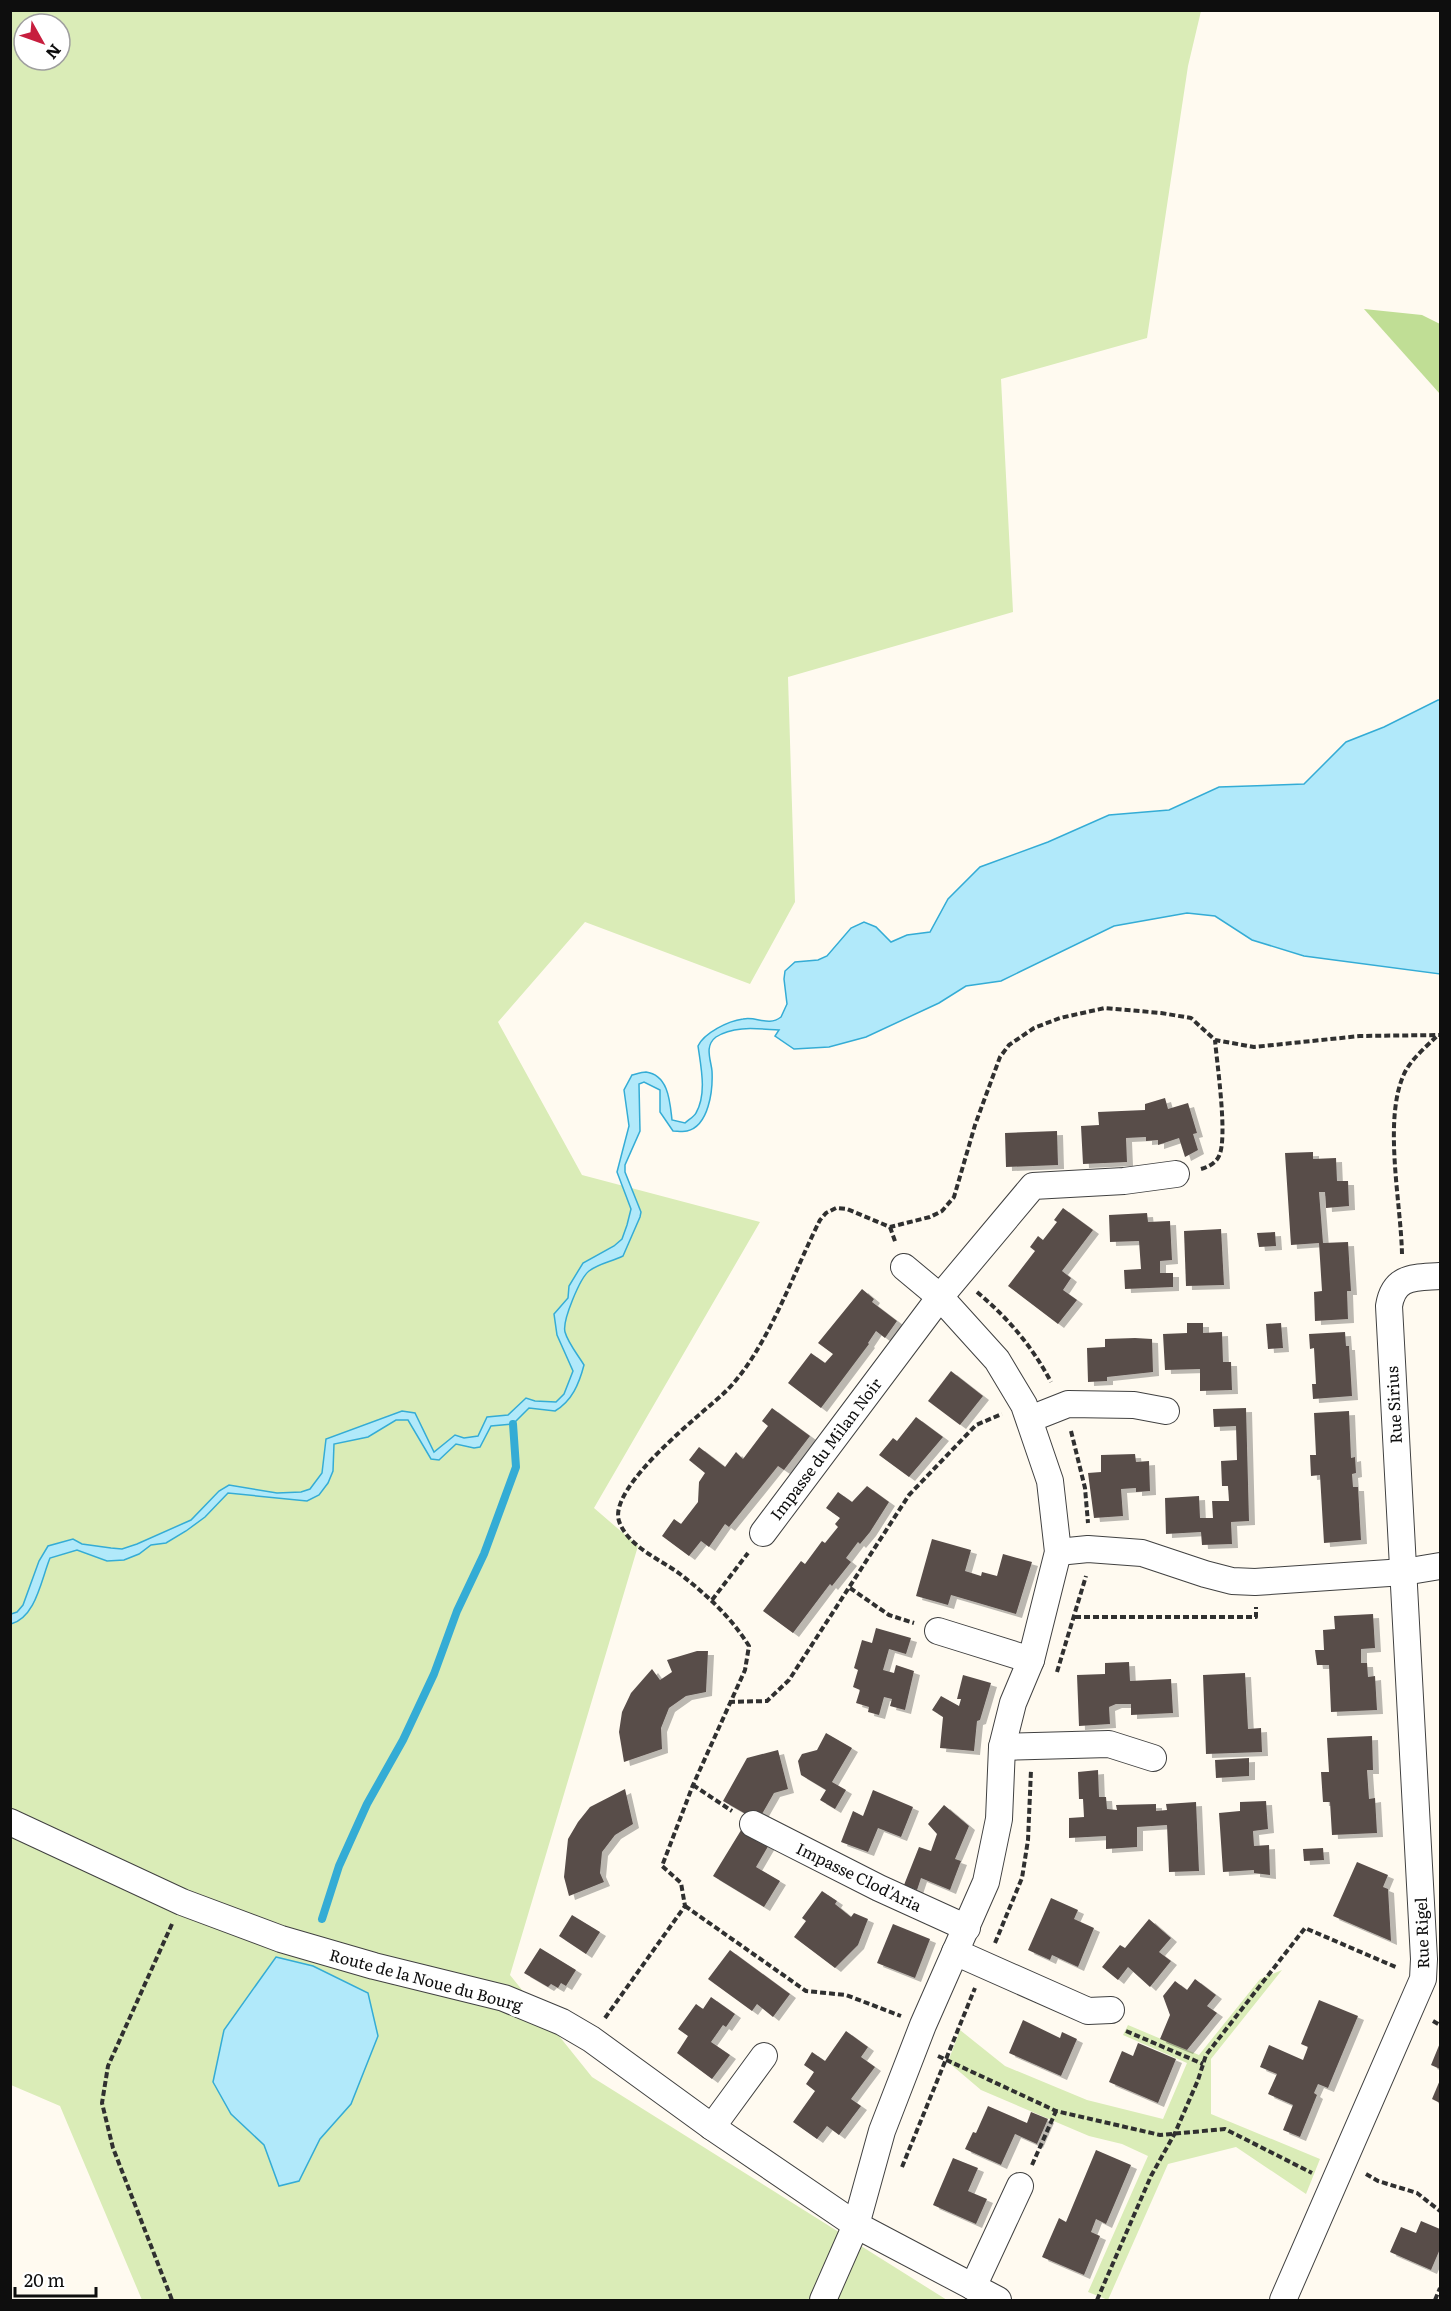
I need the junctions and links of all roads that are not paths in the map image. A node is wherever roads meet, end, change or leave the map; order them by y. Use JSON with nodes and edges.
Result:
{"nodes":[{"id":1,"x":1176,"y":1174,"type":"road end"},
{"id":2,"x":904,"y":1267,"type":"dead end"},
{"id":3,"x":1440,"y":1276,"type":"edge"},
{"id":4,"x":940,"y":1298,"type":"junction"},
{"id":5,"x":1166,"y":1411,"type":"dead end"},
{"id":6,"x":1027,"y":1412,"type":"junction"},
{"id":7,"x":763,"y":1533,"type":"road end"},
{"id":8,"x":1058,"y":1552,"type":"junction"},
{"id":9,"x":1440,"y":1566,"type":"edge"},
{"id":10,"x":1404,"y":1572,"type":"junction"},
{"id":11,"x":938,"y":1631,"type":"road end"},
{"id":12,"x":1031,"y":1660,"type":"junction"},
{"id":13,"x":1002,"y":1747,"type":"junction"},
{"id":14,"x":1153,"y":1758,"type":"dead end"},
{"id":15,"x":10,"y":1822,"type":"edge"},
{"id":16,"x":753,"y":1824,"type":"road end"},
{"id":17,"x":967,"y":1928,"type":"junction"},
{"id":18,"x":955,"y":1952,"type":"junction"},
{"id":19,"x":1111,"y":2010,"type":"road end"},
{"id":20,"x":764,"y":2056,"type":"dead end"},
{"id":21,"x":712,"y":2127,"type":"junction"},
{"id":22,"x":1020,"y":2186,"type":"road end"},
{"id":23,"x":856,"y":2225,"type":"junction"},
{"id":24,"x":973,"y":2287,"type":"junction"},
{"id":25,"x":823,"y":2301,"type":"edge"},
{"id":26,"x":998,"y":2301,"type":"edge"},
{"id":27,"x":1283,"y":2301,"type":"edge"}],
"edges":[{"from":1,"to":4,"type":"street","name":"Impasse du Milan Noir"},
{"from":2,"to":4,"type":"street"},
{"from":3,"to":10,"type":"street","name":"Rue Sirius"},
{"from":4,"to":6,"type":"street"},
{"from":4,"to":7,"type":"street","name":"Impasse du Milan Noir"},
{"from":5,"to":6,"type":"street"},
{"from":6,"to":8,"type":"street"},
{"from":8,"to":10,"type":"street"},
{"from":8,"to":12,"type":"street"},
{"from":9,"to":10,"type":"street"},
{"from":10,"to":27,"type":"street","name":"Rue Rigel"},
{"from":11,"to":12,"type":"street"},
{"from":12,"to":13,"type":"street"},
{"from":13,"to":14,"type":"street"},
{"from":13,"to":17,"type":"street"},
{"from":15,"to":21,"type":"street","name":"Route de la Noue du Bourg"},
{"from":16,"to":17,"type":"street","name":"Impasse Clod'Aria"},
{"from":17,"to":18,"type":"street"},
{"from":18,"to":19,"type":"street"},
{"from":18,"to":23,"type":"street"},
{"from":20,"to":21,"type":"street"},
{"from":21,"to":23,"type":"street","name":"Route de la Noue du Bourg"},
{"from":22,"to":24,"type":"street"},
{"from":23,"to":24,"type":"street","name":"Route de la Noue du Bourg"},
{"from":23,"to":25,"type":"street"},
{"from":24,"to":26,"type":"street","name":"Route de la Noue du Bourg"}]}
